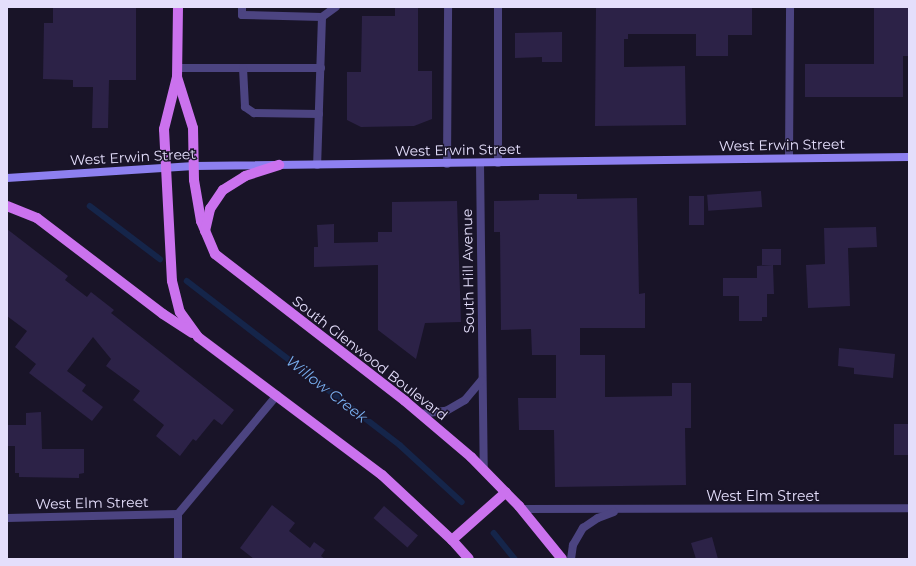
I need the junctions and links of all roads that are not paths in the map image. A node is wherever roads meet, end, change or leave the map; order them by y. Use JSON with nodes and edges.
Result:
{"nodes":[{"id":1,"x":178,"y":7,"type":"edge"},
{"id":2,"x":242,"y":7,"type":"edge"},
{"id":3,"x":336,"y":7,"type":"edge"},
{"id":4,"x":448,"y":7,"type":"edge"},
{"id":5,"x":498,"y":7,"type":"edge"},
{"id":6,"x":790,"y":7,"type":"edge"},
{"id":7,"x":322,"y":17,"type":"junction"},
{"id":8,"x":243,"y":68,"type":"junction"},
{"id":9,"x":321,"y":68,"type":"junction"},
{"id":10,"x":177,"y":72,"type":"junction"},
{"id":11,"x":319,"y":114,"type":"junction"},
{"id":12,"x":909,"y":157,"type":"edge"},
{"id":13,"x":789,"y":158,"type":"junction"},
{"id":14,"x":480,"y":163,"type":"junction"},
{"id":15,"x":498,"y":163,"type":"junction"},
{"id":16,"x":447,"y":164,"type":"junction"},
{"id":17,"x":279,"y":165,"type":"junction"},
{"id":18,"x":318,"y":165,"type":"junction"},
{"id":19,"x":194,"y":166,"type":"junction"},
{"id":20,"x":167,"y":167,"type":"junction"},
{"id":21,"x":7,"y":178,"type":"edge"},
{"id":22,"x":7,"y":206,"type":"edge"},
{"id":23,"x":205,"y":235,"type":"junction"},
{"id":24,"x":198,"y":337,"type":"junction"},
{"id":25,"x":482,"y":380,"type":"junction"},
{"id":26,"x":277,"y":395,"type":"junction"},
{"id":27,"x":420,"y":414,"type":"junction"},
{"id":28,"x":484,"y":470,"type":"junction"},
{"id":29,"x":506,"y":492,"type":"junction"},
{"id":30,"x":909,"y":508,"type":"edge"},
{"id":31,"x":522,"y":509,"type":"junction"},
{"id":32,"x":618,"y":510,"type":"junction"},
{"id":33,"x":178,"y":514,"type":"junction"},
{"id":34,"x":7,"y":518,"type":"edge"},
{"id":35,"x":452,"y":540,"type":"junction"},
{"id":36,"x":178,"y":559,"type":"edge"},
{"id":37,"x":469,"y":559,"type":"edge"},
{"id":38,"x":562,"y":559,"type":"edge"},
{"id":39,"x":571,"y":559,"type":"edge"}],
"edges":[{"from":1,"to":10,"type":"main road"},
{"from":2,"to":7,"type":"street"},
{"from":3,"to":7,"type":"street"},
{"from":4,"to":16,"type":"street"},
{"from":5,"to":15,"type":"street"},
{"from":6,"to":13,"type":"street"},
{"from":7,"to":9,"type":"street"},
{"from":8,"to":9,"type":"street"},
{"from":8,"to":10,"type":"street"},
{"from":8,"to":11,"type":"street"},
{"from":9,"to":11,"type":"street"},
{"from":10,"to":19,"type":"main road","name":"South Glenwood Boulevard"},
{"from":10,"to":20,"type":"main road"},
{"from":11,"to":18,"type":"street"},
{"from":12,"to":13,"type":"main road","name":"West Erwin Street"},
{"from":13,"to":15,"type":"main road","name":"West Erwin Street"},
{"from":14,"to":15,"type":"main road","name":"West Erwin Street"},
{"from":14,"to":16,"type":"main road","name":"West Erwin Street"},
{"from":14,"to":25,"type":"street","name":"South Hill Avenue"},
{"from":16,"to":18,"type":"main road","name":"West Erwin Street"},
{"from":17,"to":18,"type":"main road","name":"West Erwin Street"},
{"from":17,"to":19,"type":"main road","name":"West Erwin Street"},
{"from":17,"to":23,"type":"main road"},
{"from":19,"to":20,"type":"main road","name":"West Erwin Street"},
{"from":19,"to":23,"type":"main road","name":"South Glenwood Boulevard"},
{"from":20,"to":21,"type":"main road","name":"West Erwin Street"},
{"from":20,"to":24,"type":"main road"},
{"from":22,"to":24,"type":"main road"},
{"from":23,"to":27,"type":"main road","name":"South Glenwood Boulevard"},
{"from":24,"to":26,"type":"main road"},
{"from":25,"to":27,"type":"street"},
{"from":25,"to":28,"type":"street","name":"South Hill Avenue"},
{"from":26,"to":33,"type":"street"},
{"from":26,"to":35,"type":"main road"},
{"from":27,"to":28,"type":"main road","name":"South Glenwood Boulevard"},
{"from":28,"to":29,"type":"main road","name":"South Glenwood Boulevard"},
{"from":29,"to":31,"type":"main road","name":"South Glenwood Boulevard"},
{"from":29,"to":35,"type":"main road"},
{"from":30,"to":32,"type":"street","name":"West Elm Street"},
{"from":31,"to":32,"type":"street","name":"West Elm Street"},
{"from":31,"to":38,"type":"main road","name":"South Glenwood Boulevard"},
{"from":32,"to":39,"type":"street","name":"West Elm Street"},
{"from":33,"to":34,"type":"street","name":"West Elm Street"},
{"from":33,"to":36,"type":"street"},
{"from":35,"to":37,"type":"main road"}]}
